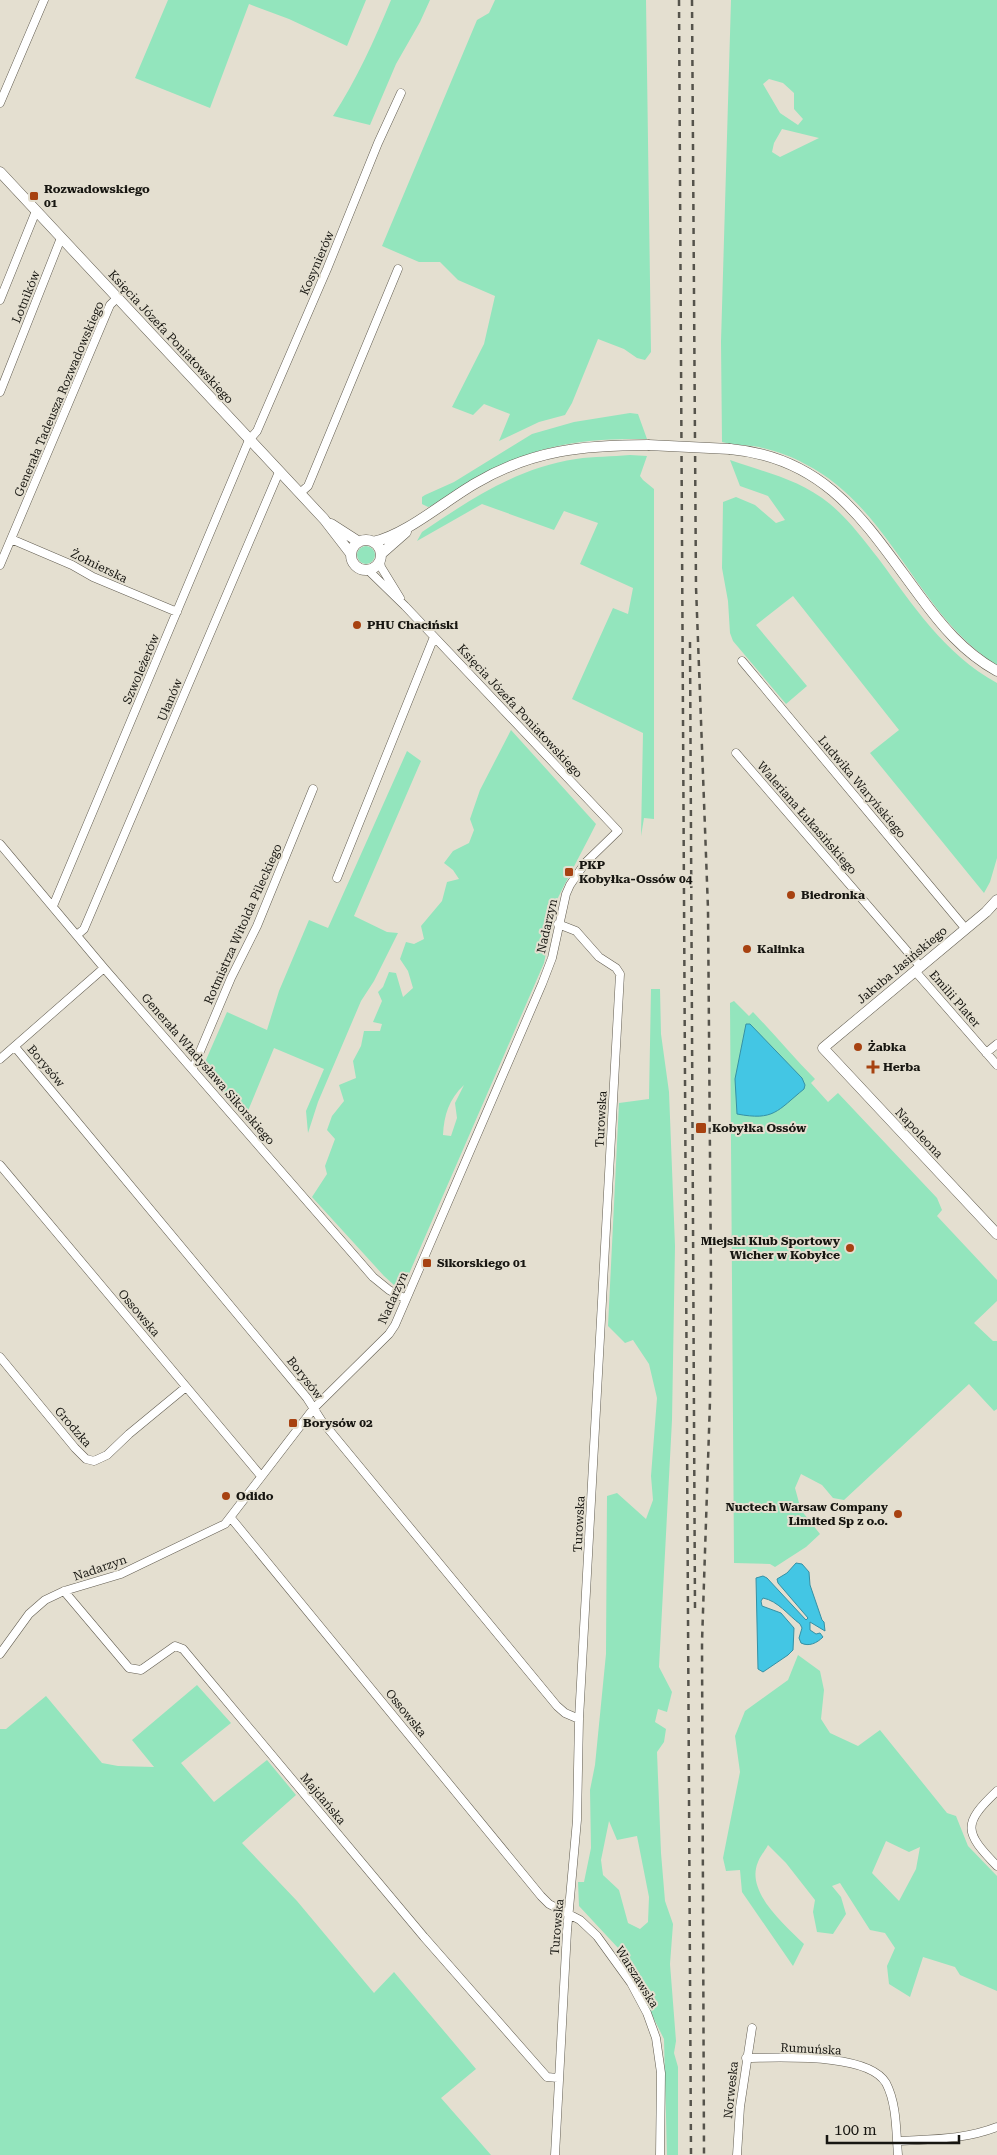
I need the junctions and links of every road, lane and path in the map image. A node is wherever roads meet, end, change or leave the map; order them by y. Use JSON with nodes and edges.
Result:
{"nodes":[{"id":1,"x":44,"y":0,"type":"edge"},
{"id":2,"x":401,"y":93,"type":"dead end"},
{"id":3,"x":0,"y":103,"type":"edge"},
{"id":4,"x":0,"y":172,"type":"edge"},
{"id":5,"x":36,"y":211,"type":"junction"},
{"id":6,"x":61,"y":238,"type":"junction"},
{"id":7,"x":398,"y":269,"type":"dead end"},
{"id":8,"x":118,"y":298,"type":"junction"},
{"id":9,"x":0,"y":300,"type":"edge"},
{"id":10,"x":0,"y":392,"type":"edge"},
{"id":11,"x":249,"y":440,"type":"junction"},
{"id":12,"x":280,"y":472,"type":"junction"},
{"id":13,"x":300,"y":493,"type":"junction"},
{"id":14,"x":424,"y":517,"type":"junction"},
{"id":15,"x":324,"y":519,"type":"junction"},
{"id":16,"x":11,"y":539,"type":"junction"},
{"id":17,"x":358,"y":542,"type":"junction"},
{"id":18,"x":373,"y":542,"type":"junction"},
{"id":19,"x":350,"y":554,"type":"junction"},
{"id":20,"x":380,"y":558,"type":"junction"},
{"id":21,"x":0,"y":565,"type":"edge"},
{"id":22,"x":368,"y":570,"type":"junction"},
{"id":23,"x":405,"y":606,"type":"junction"},
{"id":24,"x":177,"y":612,"type":"junction"},
{"id":25,"x":434,"y":638,"type":"junction"},
{"id":26,"x":742,"y":661,"type":"dead end"},
{"id":27,"x":997,"y":671,"type":"edge"},
{"id":28,"x":736,"y":753,"type":"dead end"},
{"id":29,"x":313,"y":789,"type":"dead end"},
{"id":30,"x":618,"y":831,"type":"joint"},
{"id":31,"x":0,"y":844,"type":"edge"},
{"id":32,"x":337,"y":878,"type":"dead end"},
{"id":33,"x":997,"y":900,"type":"edge"},
{"id":34,"x":53,"y":906,"type":"junction"},
{"id":35,"x":558,"y":924,"type":"junction"},
{"id":36,"x":965,"y":928,"type":"junction"},
{"id":37,"x":77,"y":935,"type":"junction"},
{"id":38,"x":104,"y":968,"type":"junction"},
{"id":39,"x":917,"y":969,"type":"junction"},
{"id":40,"x":997,"y":1044,"type":"edge"},
{"id":41,"x":15,"y":1047,"type":"junction"},
{"id":42,"x":823,"y":1048,"type":"joint"},
{"id":43,"x":986,"y":1053,"type":"junction"},
{"id":44,"x":0,"y":1059,"type":"edge"},
{"id":45,"x":997,"y":1065,"type":"edge"},
{"id":46,"x":193,"y":1068,"type":"junction"},
{"id":47,"x":1,"y":1169,"type":"edge"},
{"id":48,"x":997,"y":1234,"type":"edge"},
{"id":49,"x":406,"y":1299,"type":"junction"},
{"id":50,"x":0,"y":1357,"type":"edge"},
{"id":51,"x":186,"y":1386,"type":"junction"},
{"id":52,"x":314,"y":1408,"type":"junction"},
{"id":53,"x":261,"y":1476,"type":"junction"},
{"id":54,"x":231,"y":1518,"type":"junction"},
{"id":55,"x":64,"y":1591,"type":"junction"},
{"id":56,"x":0,"y":1654,"type":"edge"},
{"id":57,"x":579,"y":1719,"type":"junction"},
{"id":58,"x":997,"y":1791,"type":"edge"},
{"id":59,"x":997,"y":1866,"type":"edge"},
{"id":60,"x":570,"y":1915,"type":"junction"},
{"id":61,"x":752,"y":2028,"type":"dead end"},
{"id":62,"x":746,"y":2058,"type":"junction"},
{"id":63,"x":558,"y":2078,"type":"junction"},
{"id":64,"x":997,"y":2127,"type":"edge"},
{"id":65,"x":897,"y":2141,"type":"junction"},
{"id":66,"x":555,"y":2155,"type":"edge"},
{"id":67,"x":660,"y":2155,"type":"edge"},
{"id":68,"x":737,"y":2155,"type":"edge"},
{"id":69,"x":898,"y":2155,"type":"edge"}],
"edges":[{"from":1,"to":3,"type":"street"},
{"from":2,"to":11,"type":"street","name":"Kosynierów"},
{"from":4,"to":5,"type":"street","name":"Księcia Józefa Poniatowskiego"},
{"from":5,"to":6,"type":"street","name":"Księcia Józefa Poniatowskiego"},
{"from":5,"to":9,"type":"street"},
{"from":6,"to":8,"type":"street","name":"Księcia Józefa Poniatowskiego"},
{"from":6,"to":10,"type":"street","name":"Lotników"},
{"from":7,"to":13,"type":"street"},
{"from":8,"to":11,"type":"street","name":"Księcia Józefa Poniatowskiego"},
{"from":8,"to":16,"type":"street","name":"Generała Tadeusza Rozwadowskiego"},
{"from":11,"to":12,"type":"street","name":"Księcia Józefa Poniatowskiego"},
{"from":11,"to":24,"type":"street","name":"Szwoleżerów"},
{"from":12,"to":13,"type":"street","name":"Księcia Józefa Poniatowskiego"},
{"from":12,"to":37,"type":"street","name":"Ułanów"},
{"from":13,"to":15,"type":"street","name":"Księcia Józefa Poniatowskiego"},
{"from":14,"to":18,"type":"street"},
{"from":14,"to":20,"type":"street"},
{"from":14,"to":27,"type":"street","bridge":true},
{"from":15,"to":17,"type":"street","name":"Księcia Józefa Poniatowskiego"},
{"from":15,"to":19,"type":"street","name":"Księcia Józefa Poniatowskiego"},
{"from":16,"to":21,"type":"street","name":"Generała Tadeusza Rozwadowskiego"},
{"from":16,"to":24,"type":"street","name":"Żołnierska"},
{"from":17,"to":18,"type":"street"},
{"from":17,"to":19,"type":"street"},
{"from":18,"to":20,"type":"street"},
{"from":19,"to":22,"type":"street"},
{"from":20,"to":22,"type":"street"},
{"from":20,"to":23,"type":"street","name":"Księcia Józefa Poniatowskiego"},
{"from":22,"to":23,"type":"street","name":"Księcia Józefa Poniatowskiego"},
{"from":23,"to":25,"type":"street","name":"Księcia Józefa Poniatowskiego"},
{"from":24,"to":34,"type":"street","name":"Szwoleżerów"},
{"from":25,"to":30,"type":"street","name":"Księcia Józefa Poniatowskiego"},
{"from":25,"to":32,"type":"street"},
{"from":26,"to":36,"type":"street","name":"Ludwika Waryńskiego"},
{"from":28,"to":39,"type":"street","name":"Waleriana Łukasińskiego"},
{"from":29,"to":46,"type":"street","name":"Rotmistrza Witolda Pileckiego"},
{"from":30,"to":35,"type":"street","name":"Nadarzyn"},
{"from":31,"to":34,"type":"street","name":"Generała Władysława Sikorskiego"},
{"from":33,"to":36,"type":"street","name":"Jakuba Jasińskiego"},
{"from":34,"to":37,"type":"street","name":"Generała Władysława Sikorskiego"},
{"from":35,"to":49,"type":"street","name":"Nadarzyn"},
{"from":35,"to":57,"type":"street","name":"Turowska"},
{"from":36,"to":39,"type":"street","name":"Jakuba Jasińskiego"},
{"from":37,"to":38,"type":"street","name":"Generała Władysława Sikorskiego"},
{"from":38,"to":41,"type":"street"},
{"from":38,"to":46,"type":"street","name":"Generała Władysława Sikorskiego"},
{"from":39,"to":42,"type":"street","name":"Jakuba Jasińskiego"},
{"from":39,"to":43,"type":"street","name":"Emilii Plater"},
{"from":40,"to":43,"type":"street"},
{"from":41,"to":44,"type":"street"},
{"from":41,"to":52,"type":"street","name":"Borysów"},
{"from":42,"to":48,"type":"street","name":"Napoleona"},
{"from":43,"to":45,"type":"street","name":"Emilii Plater"},
{"from":46,"to":49,"type":"street","name":"Generała Władysława Sikorskiego"},
{"from":47,"to":51,"type":"street","name":"Ossowska"},
{"from":49,"to":52,"type":"street","name":"Nadarzyn"},
{"from":50,"to":51,"type":"street","name":"Grodzka"},
{"from":51,"to":53,"type":"street","name":"Ossowska"},
{"from":52,"to":53,"type":"street","name":"Nadarzyn"},
{"from":52,"to":57,"type":"street","name":"Borysów"},
{"from":53,"to":54,"type":"street","name":"Nadarzyn"},
{"from":54,"to":55,"type":"street","name":"Nadarzyn"},
{"from":54,"to":60,"type":"street","name":"Ossowska"},
{"from":55,"to":56,"type":"street","name":"Nadarzyn"},
{"from":55,"to":63,"type":"street","name":"Majdańska"},
{"from":57,"to":60,"type":"street","name":"Turowska"},
{"from":58,"to":59,"type":"street"},
{"from":60,"to":63,"type":"street","name":"Turowska"},
{"from":60,"to":67,"type":"street","name":"Warszawska"},
{"from":61,"to":62,"type":"street","name":"Norweska"},
{"from":62,"to":65,"type":"street","name":"Rumuńska"},
{"from":62,"to":68,"type":"street","name":"Norweska"},
{"from":63,"to":66,"type":"street","name":"Turowska"},
{"from":64,"to":65,"type":"street"},
{"from":65,"to":69,"type":"street","name":"Rumuńska"}]}
